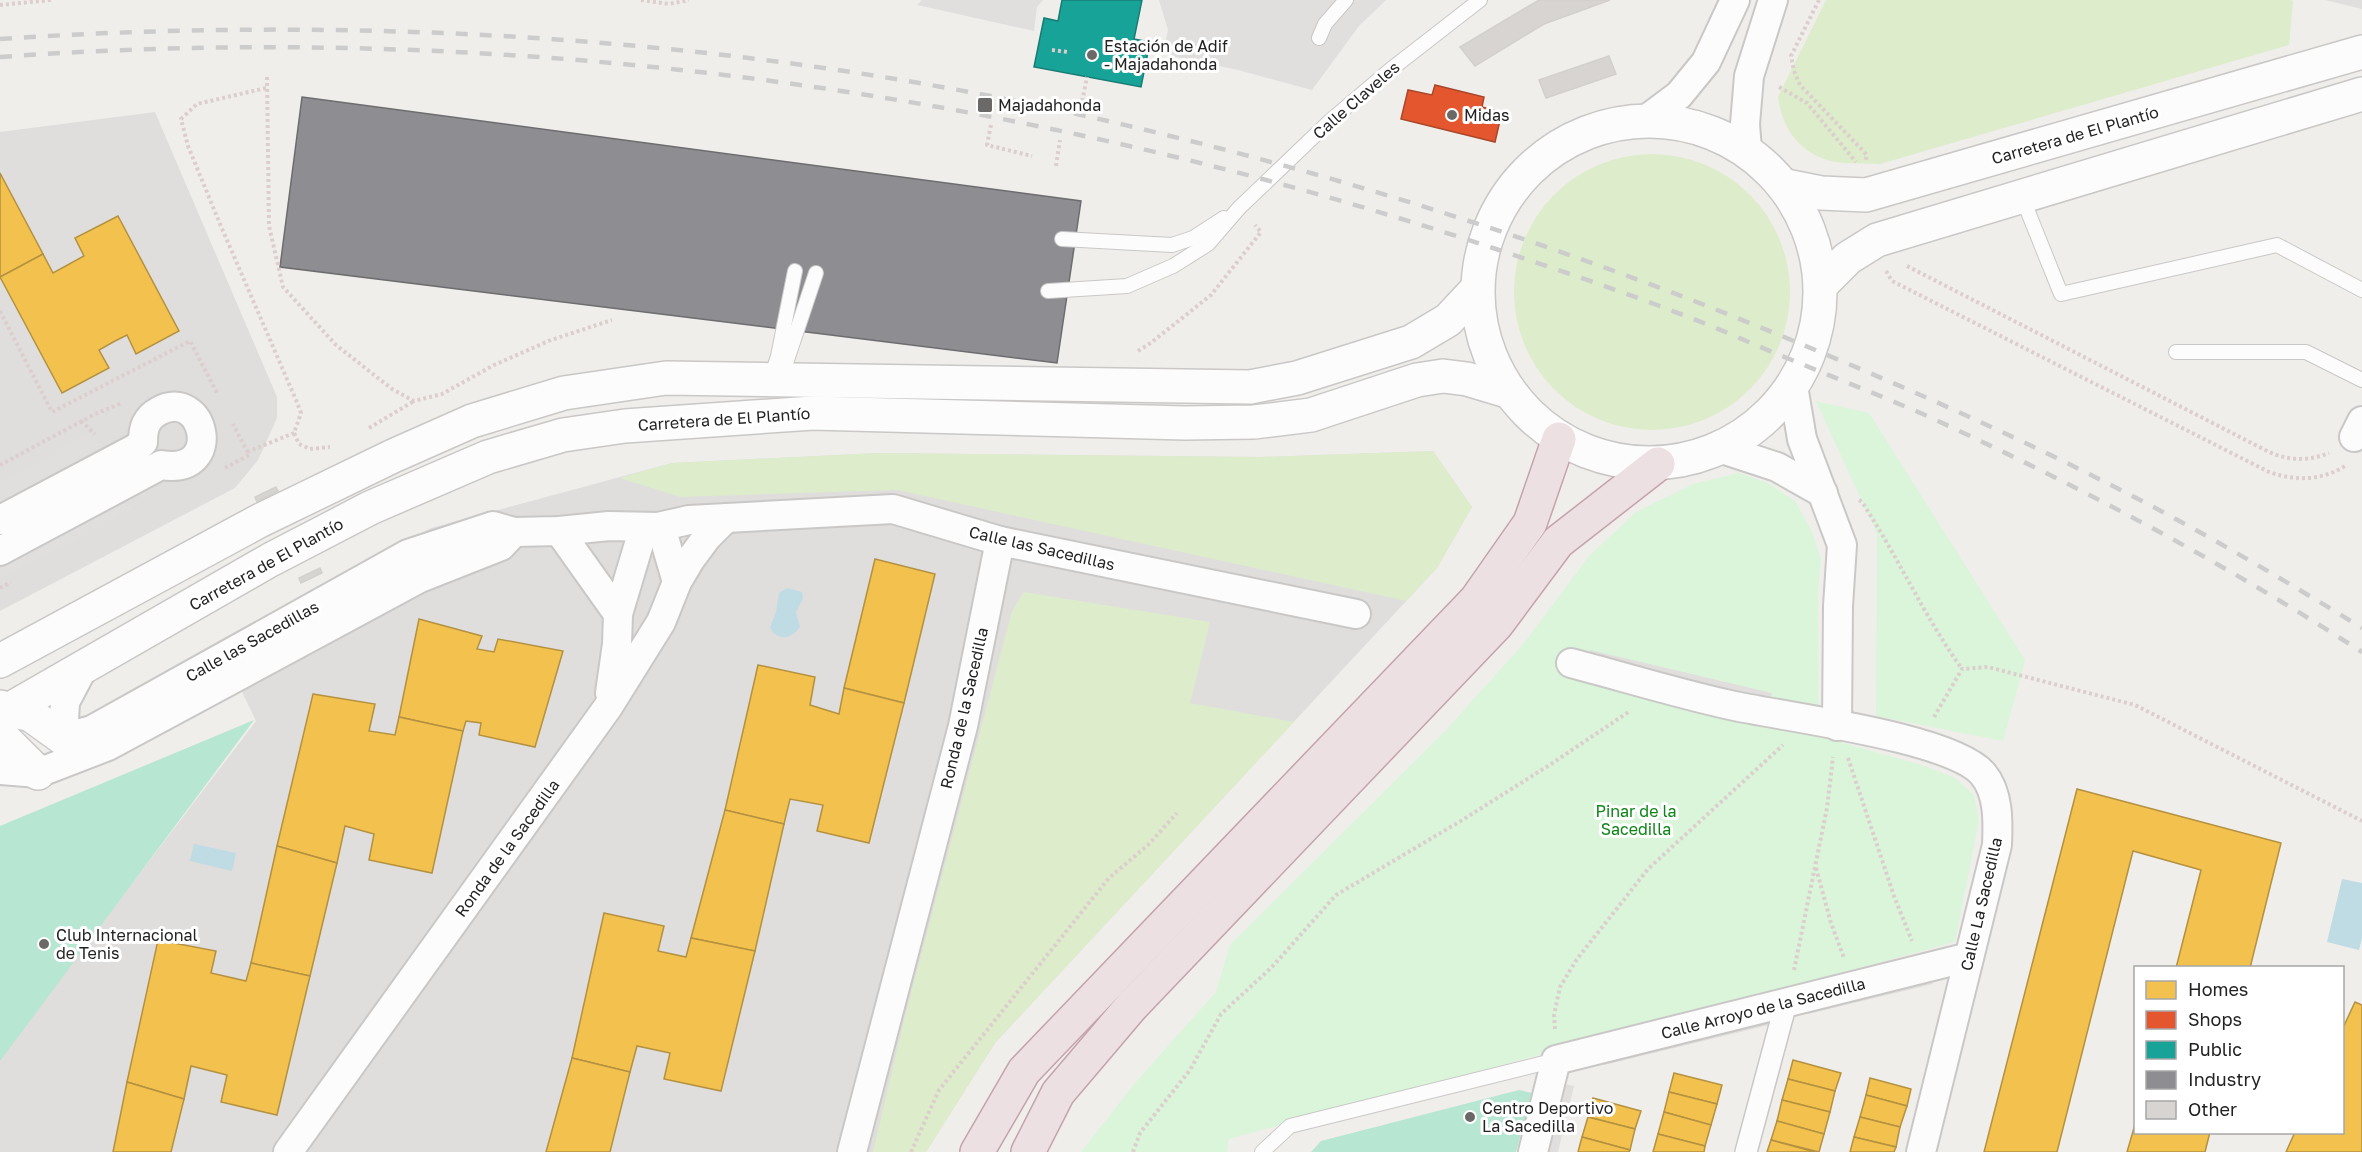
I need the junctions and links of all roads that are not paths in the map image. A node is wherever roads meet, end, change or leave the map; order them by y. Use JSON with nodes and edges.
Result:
{"nodes":[{"id":1,"x":1346,"y":0,"type":"edge"},
{"id":2,"x":1480,"y":0,"type":"edge"},
{"id":3,"x":1735,"y":0,"type":"edge"},
{"id":4,"x":1773,"y":0,"type":"edge"},
{"id":5,"x":1319,"y":38,"type":"dead end"},
{"id":6,"x":2362,"y":52,"type":"edge"},
{"id":7,"x":2362,"y":94,"type":"edge"},
{"id":8,"x":1647,"y":119,"type":"junction"},
{"id":9,"x":1747,"y":150,"type":"junction"},
{"id":10,"x":1786,"y":186,"type":"junction"},
{"id":11,"x":2022,"y":197,"type":"junction"},
{"id":12,"x":1239,"y":208,"type":"junction"},
{"id":13,"x":1062,"y":239,"type":"dead end"},
{"id":14,"x":795,"y":271,"type":"dead end"},
{"id":15,"x":816,"y":273,"type":"dead end"},
{"id":16,"x":1821,"y":285,"type":"junction"},
{"id":17,"x":1476,"y":290,"type":"junction"},
{"id":18,"x":2362,"y":290,"type":"edge"},
{"id":19,"x":1048,"y":291,"type":"dead end"},
{"id":20,"x":2176,"y":352,"type":"dead end"},
{"id":21,"x":776,"y":378,"type":"junction"},
{"id":22,"x":2362,"y":380,"type":"edge"},
{"id":23,"x":1793,"y":386,"type":"junction"},
{"id":24,"x":1507,"y":391,"type":"junction"},
{"id":25,"x":1559,"y":438,"type":"junction"},
{"id":26,"x":1719,"y":448,"type":"junction"},
{"id":27,"x":1658,"y":464,"type":"junction"},
{"id":28,"x":1820,"y":485,"type":"junction"},
{"id":29,"x":726,"y":518,"type":"junction"},
{"id":30,"x":0,"y":520,"type":"edge"},
{"id":31,"x":259,"y":521,"type":"junction"},
{"id":32,"x":651,"y":527,"type":"junction"},
{"id":33,"x":559,"y":531,"type":"junction"},
{"id":34,"x":513,"y":532,"type":"junction"},
{"id":35,"x":1000,"y":541,"type":"junction"},
{"id":36,"x":0,"y":550,"type":"edge"},
{"id":37,"x":677,"y":582,"type":"junction"},
{"id":38,"x":618,"y":614,"type":"junction"},
{"id":39,"x":1356,"y":614,"type":"dead end"},
{"id":40,"x":0,"y":661,"type":"edge"},
{"id":41,"x":1571,"y":663,"type":"dead end"},
{"id":42,"x":84,"y":666,"type":"junction"},
{"id":43,"x":608,"y":707,"type":"junction"},
{"id":44,"x":2,"y":718,"type":"edge"},
{"id":45,"x":1837,"y":726,"type":"junction"},
{"id":46,"x":63,"y":738,"type":"junction"},
{"id":47,"x":0,"y":770,"type":"edge"},
{"id":48,"x":38,"y":773,"type":"junction"},
{"id":49,"x":1969,"y":957,"type":"junction"},
{"id":50,"x":1786,"y":1003,"type":"junction"},
{"id":51,"x":1556,"y":1060,"type":"junction"},
{"id":52,"x":288,"y":1152,"type":"edge"},
{"id":53,"x":852,"y":1152,"type":"edge"},
{"id":54,"x":977,"y":1152,"type":"edge"},
{"id":55,"x":1028,"y":1152,"type":"edge"},
{"id":56,"x":1262,"y":1152,"type":"edge"},
{"id":57,"x":1533,"y":1152,"type":"edge"},
{"id":58,"x":1746,"y":1152,"type":"edge"},
{"id":59,"x":1921,"y":1152,"type":"edge"}],
"edges":[{"from":1,"to":5,"type":"lane"},
{"from":2,"to":12,"type":"lane","name":"Calle Claveles"},
{"from":3,"to":8,"type":"street"},
{"from":4,"to":9,"type":"street"},
{"from":6,"to":10,"type":"street","name":"Carretera de El Plantío"},
{"from":7,"to":11,"type":"street"},
{"from":8,"to":9,"type":"street"},
{"from":8,"to":17,"type":"street"},
{"from":9,"to":10,"type":"street"},
{"from":10,"to":16,"type":"street"},
{"from":11,"to":16,"type":"street"},
{"from":11,"to":18,"type":"lane"},
{"from":12,"to":13,"type":"lane"},
{"from":12,"to":19,"type":"lane"},
{"from":14,"to":21,"type":"lane"},
{"from":15,"to":21,"type":"lane"},
{"from":16,"to":23,"type":"street"},
{"from":17,"to":21,"type":"street"},
{"from":17,"to":24,"type":"street"},
{"from":20,"to":22,"type":"lane"},
{"from":21,"to":31,"type":"street"},
{"from":23,"to":26,"type":"street"},
{"from":23,"to":28,"type":"street"},
{"from":24,"to":25,"type":"street"},
{"from":24,"to":42,"type":"street","name":"Carretera de El Plantío"},
{"from":25,"to":27,"type":"street"},
{"from":25,"to":54,"type":"highway"},
{"from":26,"to":27,"type":"street"},
{"from":26,"to":28,"type":"street"},
{"from":27,"to":55,"type":"highway"},
{"from":28,"to":45,"type":"street"},
{"from":29,"to":32,"type":"street","name":"Calle las Sacedillas"},
{"from":29,"to":35,"type":"street","name":"Calle las Sacedillas"},
{"from":29,"to":37,"type":"street"},
{"from":30,"to":36,"type":"street"},
{"from":31,"to":40,"type":"street"},
{"from":31,"to":44,"type":"street"},
{"from":32,"to":33,"type":"street","name":"Calle las Sacedillas"},
{"from":32,"to":37,"type":"street"},
{"from":32,"to":38,"type":"street"},
{"from":33,"to":34,"type":"street","name":"Calle las Sacedillas"},
{"from":33,"to":38,"type":"street"},
{"from":34,"to":46,"type":"street","name":"Calle las Sacedillas"},
{"from":34,"to":48,"type":"street","name":"Calle las Sacedillas"},
{"from":35,"to":39,"type":"street","name":"Calle las Sacedillas"},
{"from":35,"to":53,"type":"street","name":"Ronda de la Sacedilla"},
{"from":37,"to":43,"type":"street","name":"Ronda de la Sacedilla"},
{"from":38,"to":43,"type":"street"},
{"from":41,"to":45,"type":"street","name":"Calle La Sacedilla"},
{"from":42,"to":44,"type":"street","name":"Carretera de El Plantío"},
{"from":42,"to":46,"type":"street"},
{"from":43,"to":52,"type":"street","name":"Ronda de la Sacedilla"},
{"from":44,"to":46,"type":"street"},
{"from":44,"to":48,"type":"street"},
{"from":45,"to":49,"type":"street","name":"Calle La Sacedilla"},
{"from":47,"to":48,"type":"street","name":"Calle las Sacedillas"},
{"from":49,"to":50,"type":"street","name":"Calle Arroyo de la Sacedilla"},
{"from":49,"to":59,"type":"street","name":"Calle La Sacedilla"},
{"from":50,"to":51,"type":"street","name":"Calle Arroyo de la Sacedilla"},
{"from":50,"to":58,"type":"street"},
{"from":51,"to":56,"type":"lane","name":"Calle Arroyo de la Sacedilla"},
{"from":51,"to":57,"type":"street"}]}
